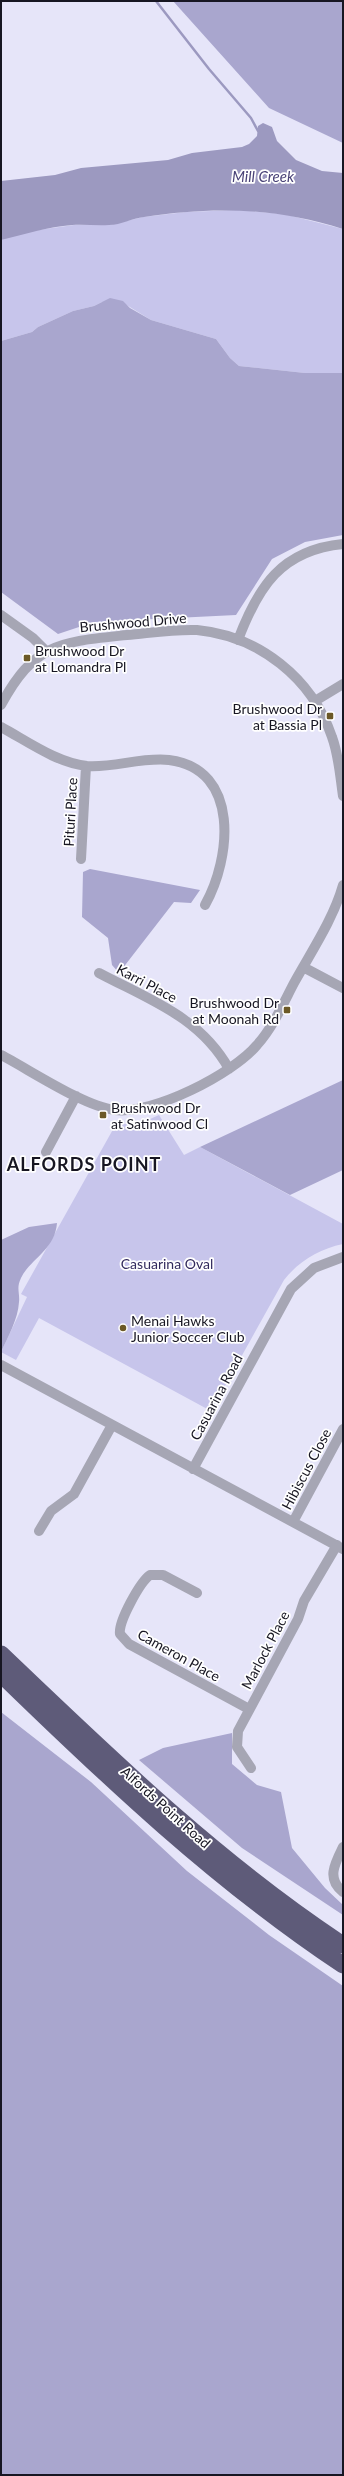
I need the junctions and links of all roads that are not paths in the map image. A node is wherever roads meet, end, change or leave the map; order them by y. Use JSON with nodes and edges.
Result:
{"nodes":[{"id":1,"x":343,"y":544,"type":"edge"},
{"id":2,"x":1,"y":615,"type":"edge"},
{"id":3,"x":238,"y":640,"type":"junction"},
{"id":4,"x":46,"y":652,"type":"junction"},
{"id":5,"x":343,"y":684,"type":"edge"},
{"id":6,"x":315,"y":701,"type":"junction"},
{"id":7,"x":1,"y":705,"type":"edge"},
{"id":8,"x":1,"y":727,"type":"edge"},
{"id":9,"x":86,"y":766,"type":"junction"},
{"id":10,"x":343,"y":796,"type":"edge"},
{"id":11,"x":81,"y":859,"type":"dead end"},
{"id":12,"x":343,"y":885,"type":"edge"},
{"id":13,"x":205,"y":905,"type":"dead end"},
{"id":14,"x":303,"y":967,"type":"junction"},
{"id":15,"x":99,"y":974,"type":"dead end"},
{"id":16,"x":343,"y":988,"type":"edge"},
{"id":17,"x":1,"y":1055,"type":"edge"},
{"id":18,"x":229,"y":1069,"type":"junction"},
{"id":19,"x":76,"y":1096,"type":"junction"},
{"id":20,"x":46,"y":1152,"type":"dead end"},
{"id":21,"x":343,"y":1257,"type":"edge"},
{"id":22,"x":1,"y":1365,"type":"edge"},
{"id":23,"x":112,"y":1425,"type":"junction"},
{"id":24,"x":343,"y":1429,"type":"edge"},
{"id":25,"x":193,"y":1469,"type":"junction"},
{"id":26,"x":293,"y":1522,"type":"junction"},
{"id":27,"x":39,"y":1531,"type":"dead end"},
{"id":28,"x":340,"y":1547,"type":"edge"},
{"id":29,"x":197,"y":1593,"type":"dead end"},
{"id":30,"x":1,"y":1654,"type":"edge"},
{"id":31,"x":1,"y":1674,"type":"edge"},
{"id":32,"x":250,"y":1709,"type":"junction"},
{"id":33,"x":251,"y":1768,"type":"dead end"},
{"id":34,"x":343,"y":1847,"type":"edge"},
{"id":35,"x":343,"y":1892,"type":"edge"},
{"id":36,"x":343,"y":1945,"type":"edge"},
{"id":37,"x":343,"y":1965,"type":"edge"}],
"edges":[{"from":1,"to":3,"type":"street"},
{"from":2,"to":4,"type":"street"},
{"from":3,"to":4,"type":"street","name":"Brushwood Drive"},
{"from":3,"to":6,"type":"street","name":"Brushwood Drive"},
{"from":4,"to":7,"type":"street","name":"Brushwood Drive"},
{"from":5,"to":6,"type":"street"},
{"from":6,"to":10,"type":"street","name":"Brushwood Drive"},
{"from":8,"to":9,"type":"street"},
{"from":9,"to":11,"type":"street","name":"Pituri Place"},
{"from":9,"to":13,"type":"street"},
{"from":12,"to":14,"type":"street"},
{"from":14,"to":16,"type":"street"},
{"from":14,"to":18,"type":"street"},
{"from":15,"to":18,"type":"street","name":"Karri Place"},
{"from":17,"to":19,"type":"street"},
{"from":18,"to":19,"type":"street"},
{"from":19,"to":20,"type":"street"},
{"from":21,"to":25,"type":"street","name":"Casuarina Road"},
{"from":22,"to":23,"type":"street"},
{"from":23,"to":25,"type":"street"},
{"from":23,"to":27,"type":"street"},
{"from":24,"to":26,"type":"street","name":"Hibiscus Close"},
{"from":25,"to":26,"type":"street"},
{"from":26,"to":28,"type":"street"},
{"from":28,"to":32,"type":"street","name":"Marlock Place"},
{"from":29,"to":32,"type":"street","name":"Cameron Place"},
{"from":30,"to":36,"type":"highway","name":"Alfords Point Road"},
{"from":31,"to":37,"type":"highway","name":"Alfords Point Road"},
{"from":32,"to":33,"type":"street","name":"Marlock Place"},
{"from":34,"to":35,"type":"street"}]}
